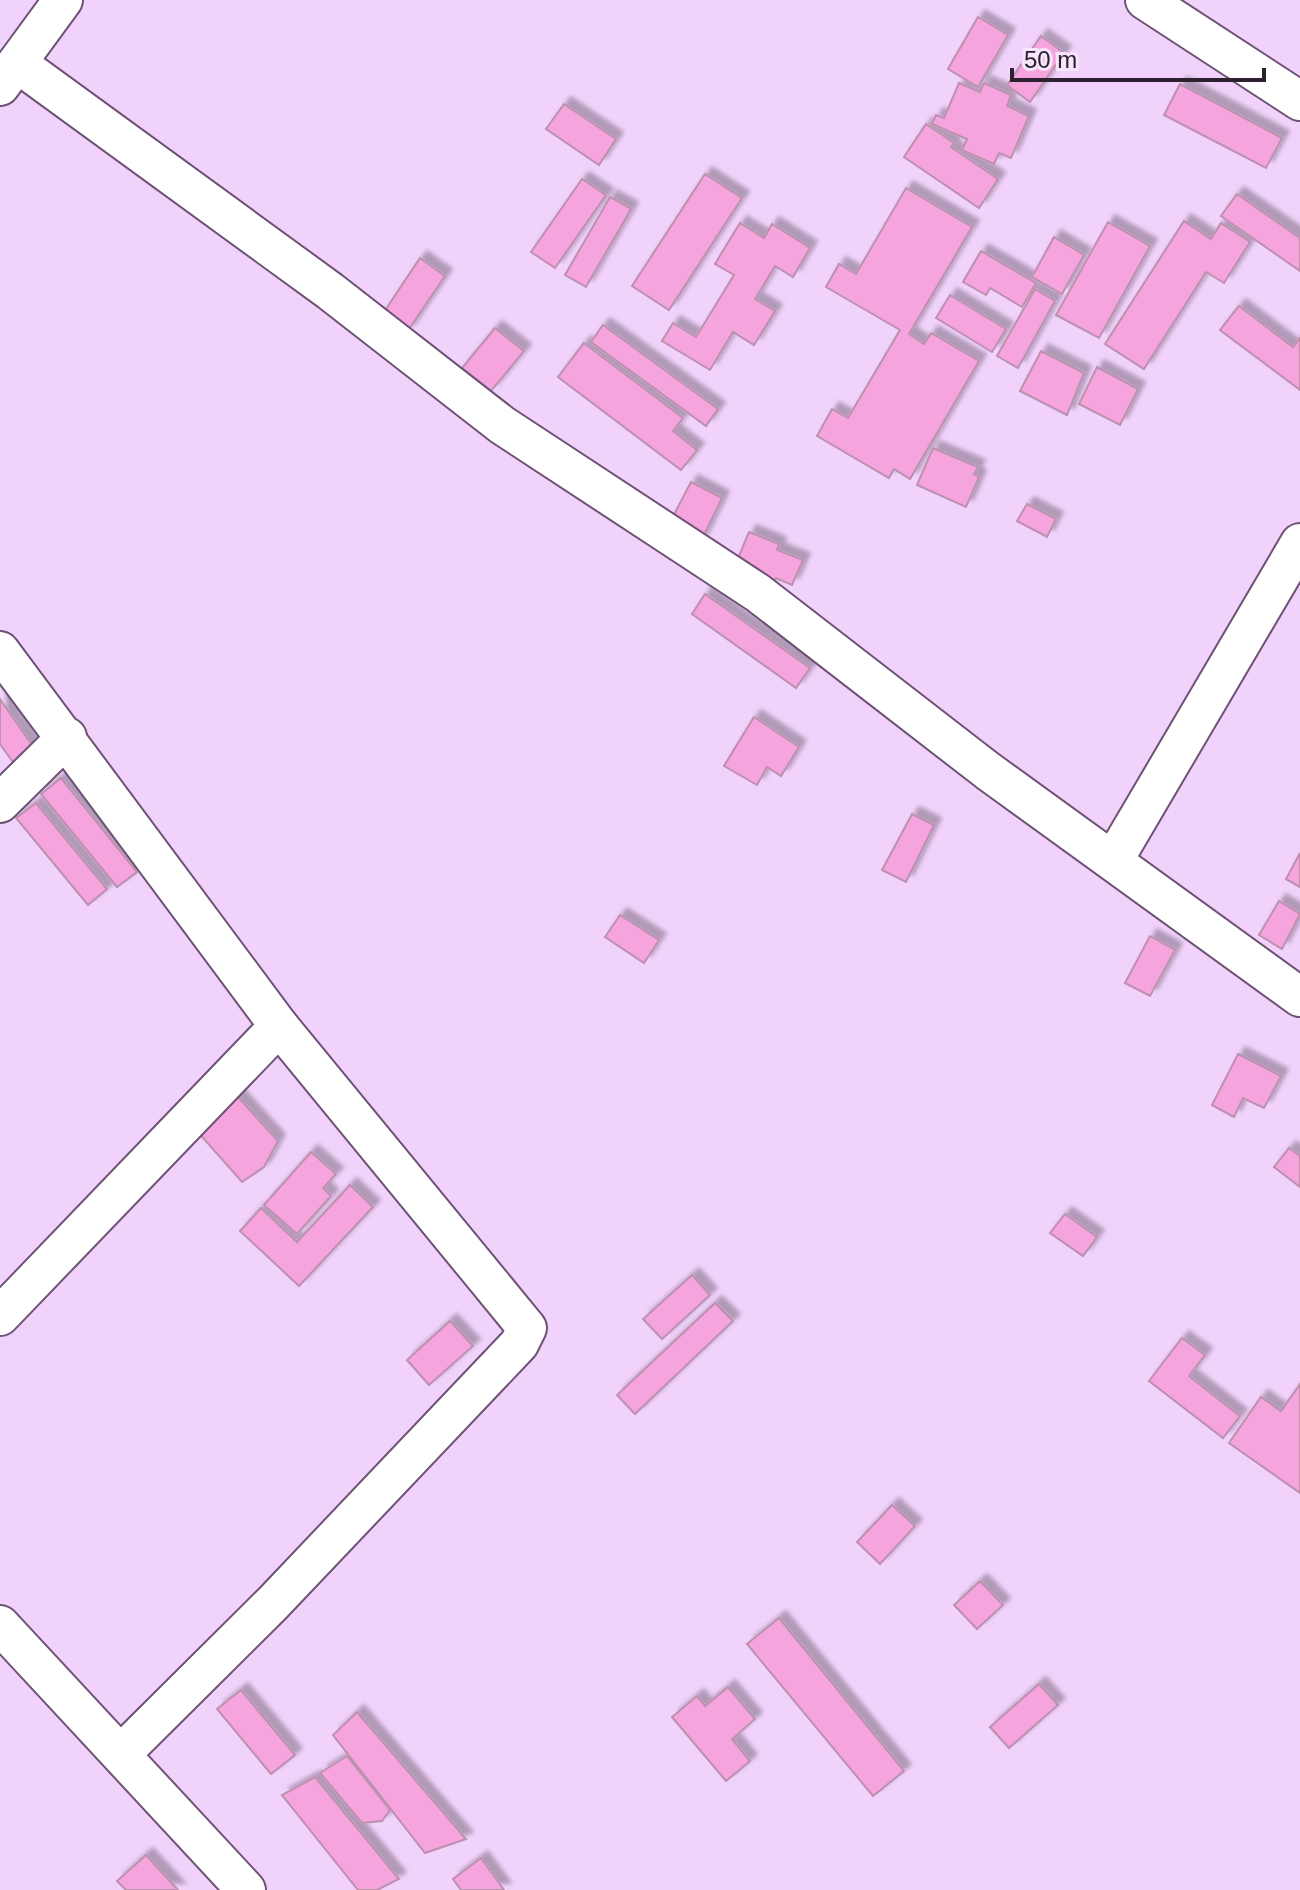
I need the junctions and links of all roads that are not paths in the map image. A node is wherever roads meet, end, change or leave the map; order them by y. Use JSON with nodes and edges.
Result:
{"nodes":[{"id":1,"x":63,"y":0,"type":"edge"},
{"id":2,"x":1145,"y":0,"type":"edge"},
{"id":3,"x":8,"y":75,"type":"edge"},
{"id":4,"x":1300,"y":101,"type":"edge"},
{"id":5,"x":1300,"y":543,"type":"edge"},
{"id":6,"x":0,"y":651,"type":"edge"},
{"id":7,"x":67,"y":737,"type":"junction"},
{"id":8,"x":0,"y":803,"type":"edge"},
{"id":9,"x":1113,"y":861,"type":"junction"},
{"id":10,"x":1300,"y":997,"type":"edge"},
{"id":11,"x":279,"y":1026,"type":"junction"},
{"id":12,"x":0,"y":1316,"type":"edge"},
{"id":13,"x":0,"y":1625,"type":"edge"},
{"id":14,"x":121,"y":1754,"type":"junction"},
{"id":15,"x":246,"y":1890,"type":"edge"}],
"edges":[{"from":1,"to":3,"type":"street"},
{"from":2,"to":4,"type":"street"},
{"from":3,"to":9,"type":"street"},
{"from":5,"to":9,"type":"street"},
{"from":6,"to":7,"type":"street"},
{"from":7,"to":8,"type":"street"},
{"from":7,"to":11,"type":"street"},
{"from":9,"to":10,"type":"street"},
{"from":11,"to":12,"type":"street"},
{"from":11,"to":14,"type":"street"},
{"from":13,"to":14,"type":"street"},
{"from":14,"to":15,"type":"street"}]}
